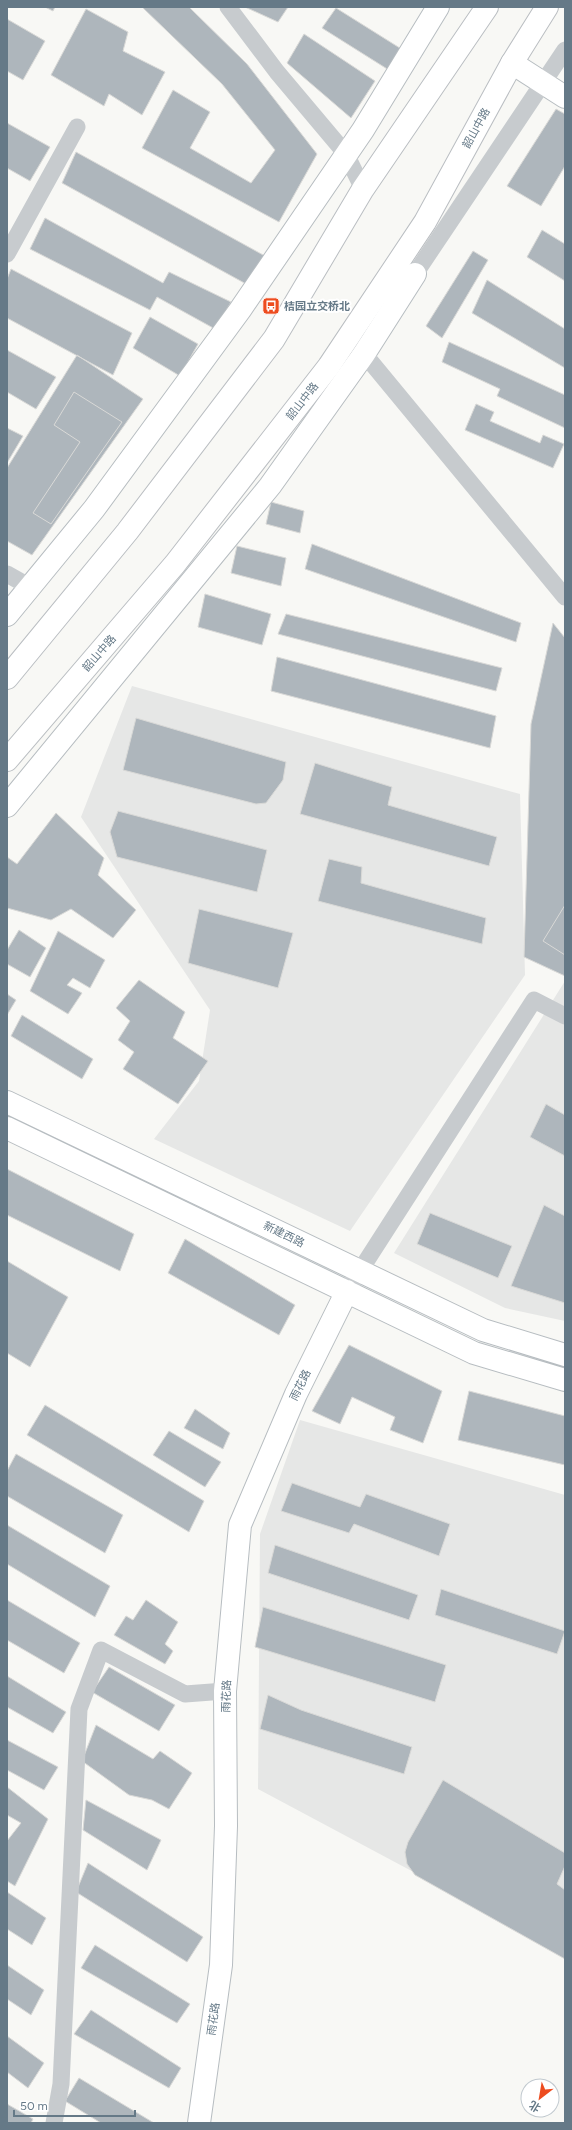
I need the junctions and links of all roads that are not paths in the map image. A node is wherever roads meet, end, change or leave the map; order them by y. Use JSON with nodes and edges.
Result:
{"nodes":[{"id":1,"x":228,"y":7,"type":"edge"},
{"id":2,"x":438,"y":7,"type":"edge"},
{"id":3,"x":487,"y":7,"type":"edge"},
{"id":4,"x":547,"y":7,"type":"edge"},
{"id":5,"x":565,"y":50,"type":"edge"},
{"id":6,"x":512,"y":63,"type":"junction"},
{"id":7,"x":544,"y":83,"type":"junction"},
{"id":8,"x":565,"y":97,"type":"edge"},
{"id":9,"x":77,"y":127,"type":"dead end"},
{"id":10,"x":346,"y":154,"type":"junction"},
{"id":11,"x":362,"y":190,"type":"junction"},
{"id":12,"x":7,"y":254,"type":"edge"},
{"id":13,"x":415,"y":274,"type":"junction"},
{"id":14,"x":373,"y":300,"type":"junction"},
{"id":15,"x":349,"y":336,"type":"junction"},
{"id":16,"x":364,"y":354,"type":"junction"},
{"id":17,"x":7,"y":574,"type":"edge"},
{"id":18,"x":30,"y":587,"type":"junction"},
{"id":19,"x":565,"y":597,"type":"edge"},
{"id":20,"x":7,"y":615,"type":"edge"},
{"id":21,"x":7,"y":678,"type":"edge"},
{"id":22,"x":7,"y":760,"type":"edge"},
{"id":23,"x":7,"y":806,"type":"edge"},
{"id":24,"x":565,"y":1016,"type":"edge"},
{"id":25,"x":7,"y":1102,"type":"edge"},
{"id":26,"x":7,"y":1128,"type":"edge"},
{"id":27,"x":360,"y":1271,"type":"junction"},
{"id":28,"x":347,"y":1292,"type":"junction"},
{"id":29,"x":565,"y":1355,"type":"edge"},
{"id":30,"x":565,"y":1380,"type":"edge"},
{"id":31,"x":225,"y":1691,"type":"junction"},
{"id":32,"x":54,"y":2123,"type":"edge"},
{"id":33,"x":199,"y":2123,"type":"edge"}],
"edges":[{"from":1,"to":10,"type":"street"},
{"from":2,"to":10,"type":"main road"},
{"from":3,"to":11,"type":"main road"},
{"from":4,"to":6,"type":"main road","name":"韶山中路"},
{"from":5,"to":7,"type":"street"},
{"from":6,"to":7,"type":"main road"},
{"from":6,"to":14,"type":"main road","name":"韶山中路"},
{"from":7,"to":8,"type":"main road"},
{"from":7,"to":13,"type":"street"},
{"from":9,"to":12,"type":"street"},
{"from":10,"to":11,"type":"street"},
{"from":10,"to":18,"type":"main road"},
{"from":11,"to":21,"type":"main road"},
{"from":13,"to":14,"type":"street"},
{"from":13,"to":16,"type":"main road"},
{"from":14,"to":15,"type":"main road","name":"韶山中路"},
{"from":15,"to":16,"type":"street"},
{"from":15,"to":22,"type":"main road","name":"韶山中路"},
{"from":16,"to":19,"type":"street"},
{"from":16,"to":23,"type":"main road"},
{"from":17,"to":18,"type":"street"},
{"from":18,"to":20,"type":"main road"},
{"from":24,"to":27,"type":"street"},
{"from":25,"to":27,"type":"main road","name":"新建西路"},
{"from":26,"to":28,"type":"main road"},
{"from":27,"to":28,"type":"street"},
{"from":27,"to":29,"type":"main road","name":"新建西路"},
{"from":28,"to":30,"type":"main road"},
{"from":28,"to":31,"type":"main road","name":"雨花路"},
{"from":31,"to":32,"type":"street"},
{"from":31,"to":33,"type":"main road","name":"雨花路"}]}
